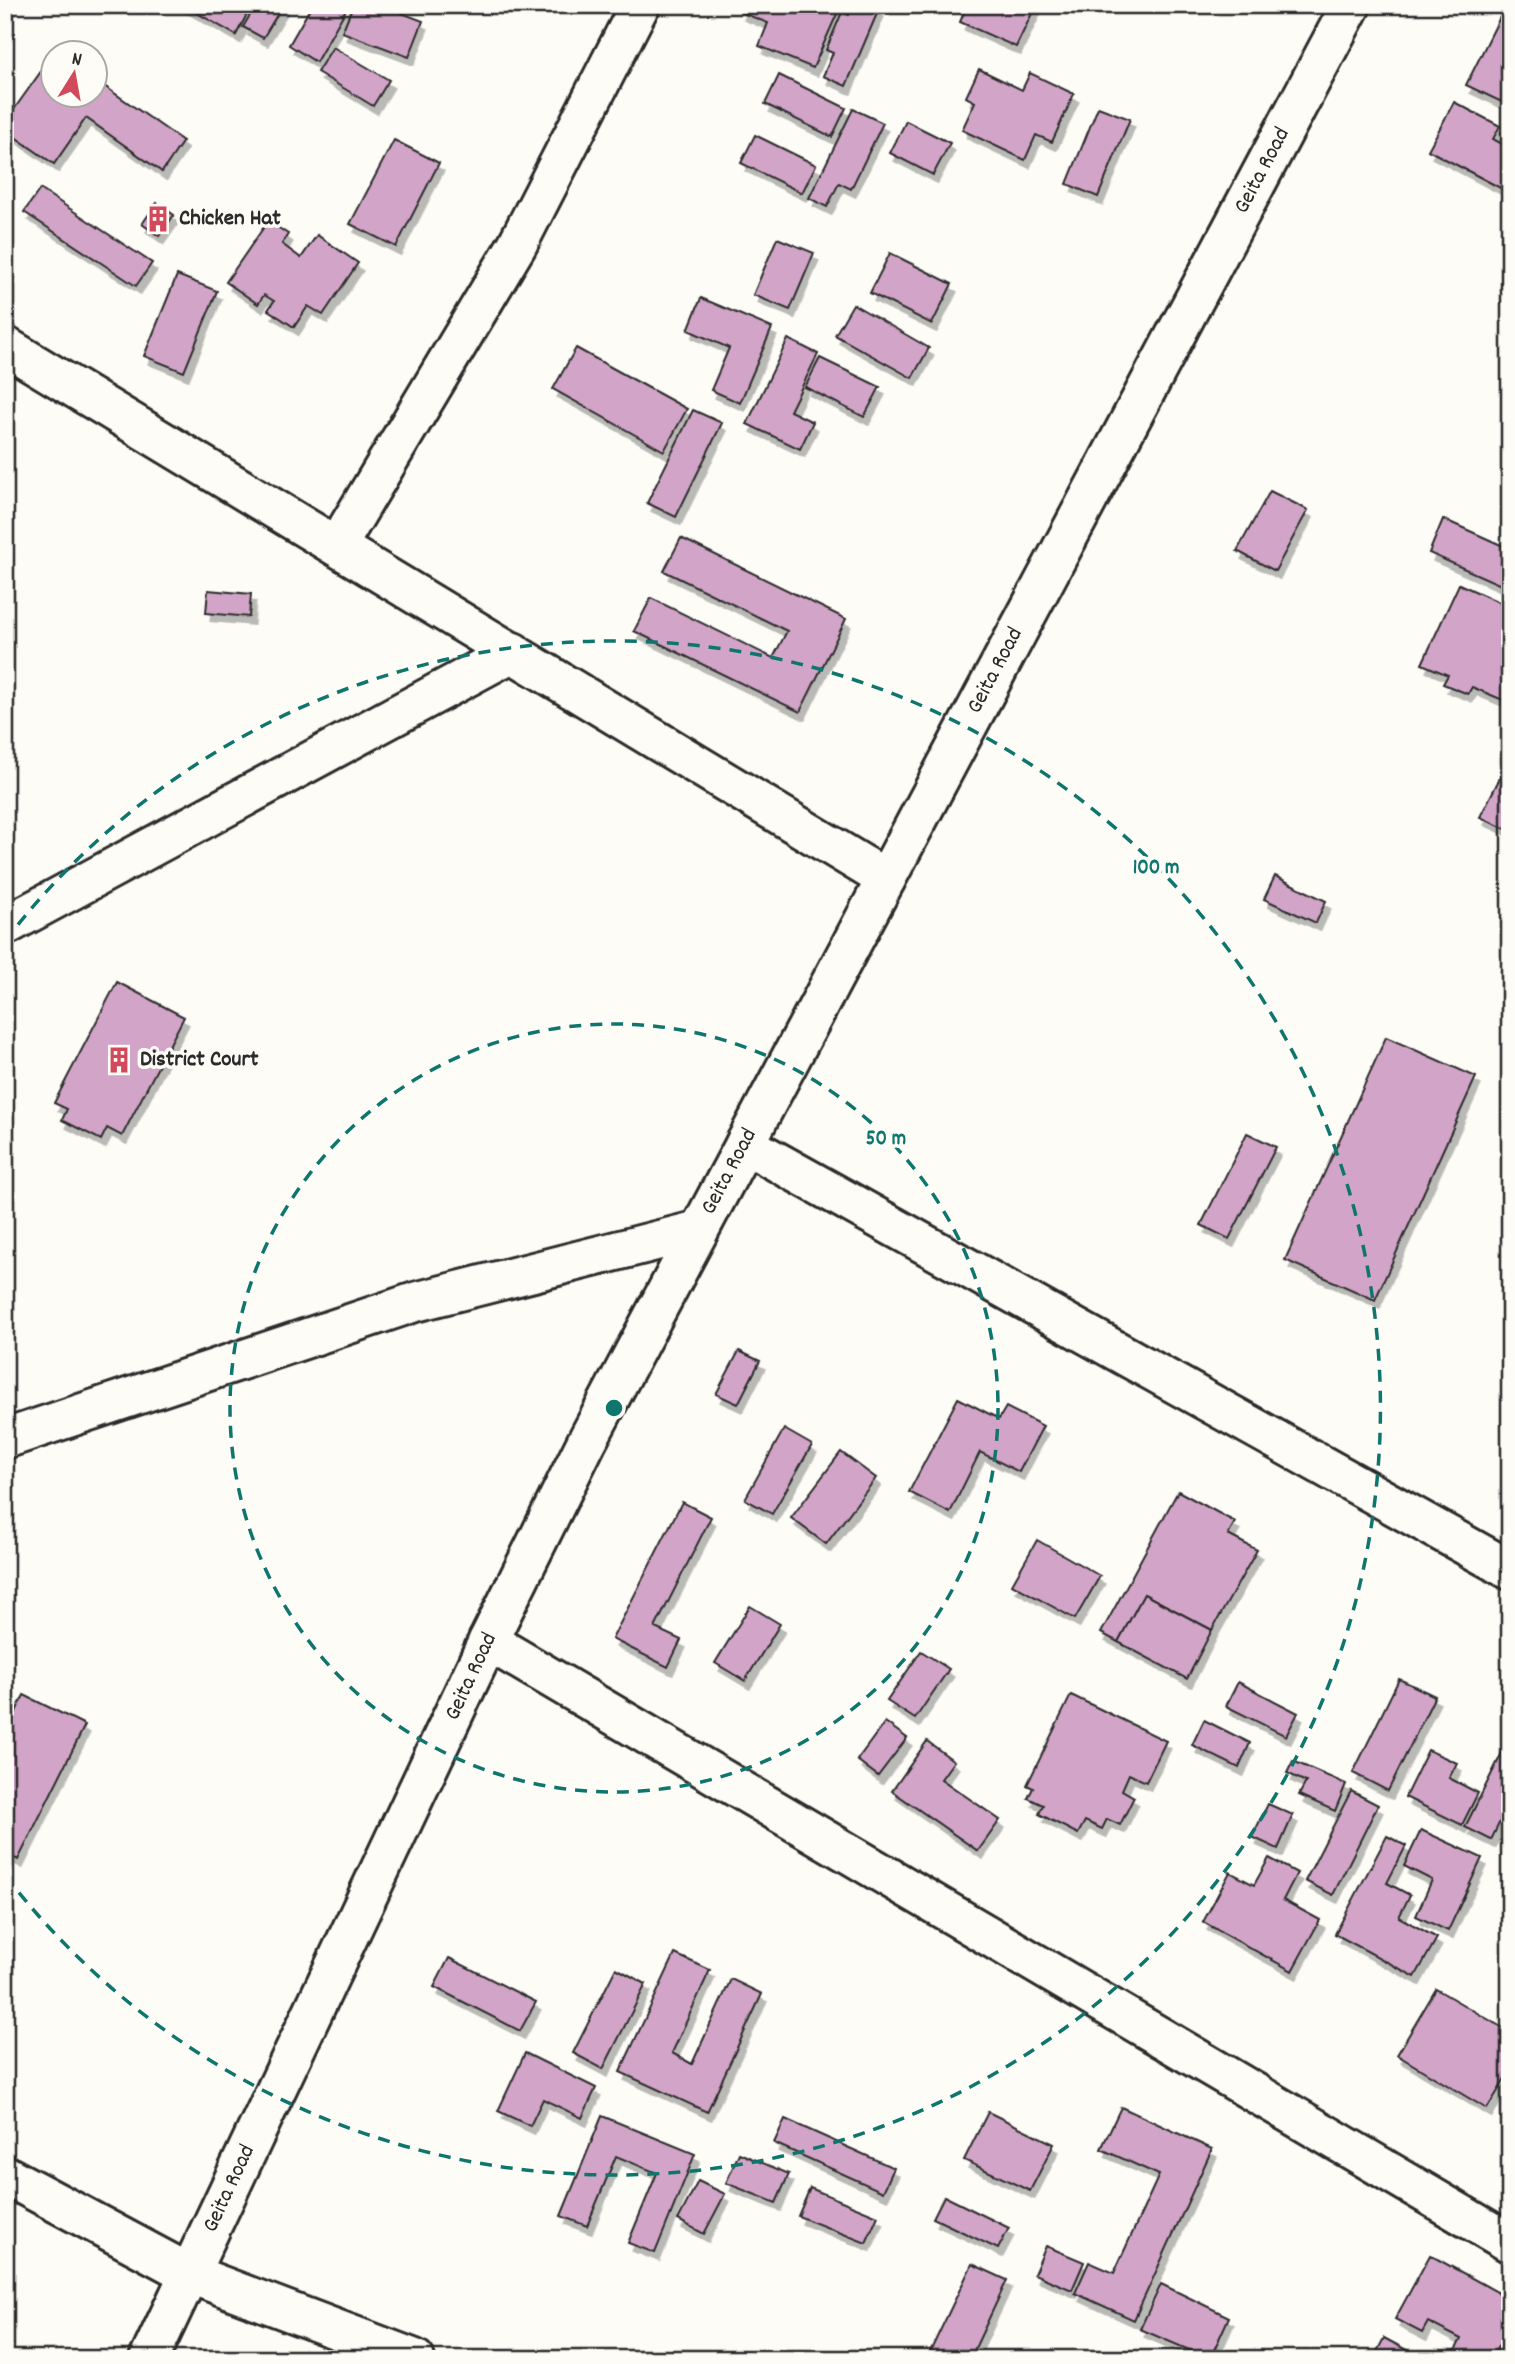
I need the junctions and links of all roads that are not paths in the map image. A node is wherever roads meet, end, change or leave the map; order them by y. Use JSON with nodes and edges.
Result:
{"nodes":[{"id":1,"x":640,"y":5,"type":"edge"},
{"id":2,"x":1351,"y":5,"type":"edge"},
{"id":3,"x":5,"y":346,"type":"edge"},
{"id":4,"x":337,"y":546,"type":"junction"},
{"id":5,"x":513,"y":652,"type":"junction"},
{"id":6,"x":886,"y":879,"type":"junction"},
{"id":7,"x":5,"y":926,"type":"edge"},
{"id":8,"x":745,"y":1144,"type":"junction"},
{"id":9,"x":699,"y":1230,"type":"junction"},
{"id":10,"x":5,"y":1439,"type":"edge"},
{"id":11,"x":1510,"y":1570,"type":"edge"},
{"id":12,"x":488,"y":1641,"type":"junction"},
{"id":13,"x":5,"y":2175,"type":"edge"},
{"id":14,"x":1510,"y":2243,"type":"edge"},
{"id":15,"x":190,"y":2274,"type":"junction"},
{"id":16,"x":149,"y":2359,"type":"edge"},
{"id":17,"x":415,"y":2359,"type":"edge"}],
"edges":[{"from":1,"to":4,"type":"street"},
{"from":2,"to":6,"type":"street","name":"Geita Road"},
{"from":3,"to":4,"type":"street"},
{"from":4,"to":5,"type":"street"},
{"from":5,"to":6,"type":"street"},
{"from":5,"to":7,"type":"street"},
{"from":6,"to":8,"type":"street","name":"Geita Road"},
{"from":8,"to":9,"type":"street","name":"Geita Road"},
{"from":8,"to":11,"type":"street"},
{"from":9,"to":10,"type":"street"},
{"from":9,"to":12,"type":"street","name":"Geita Road"},
{"from":12,"to":14,"type":"street"},
{"from":12,"to":15,"type":"street","name":"Geita Road"},
{"from":13,"to":15,"type":"street"},
{"from":15,"to":16,"type":"street","name":"Geita Road"},
{"from":15,"to":17,"type":"street"}]}
